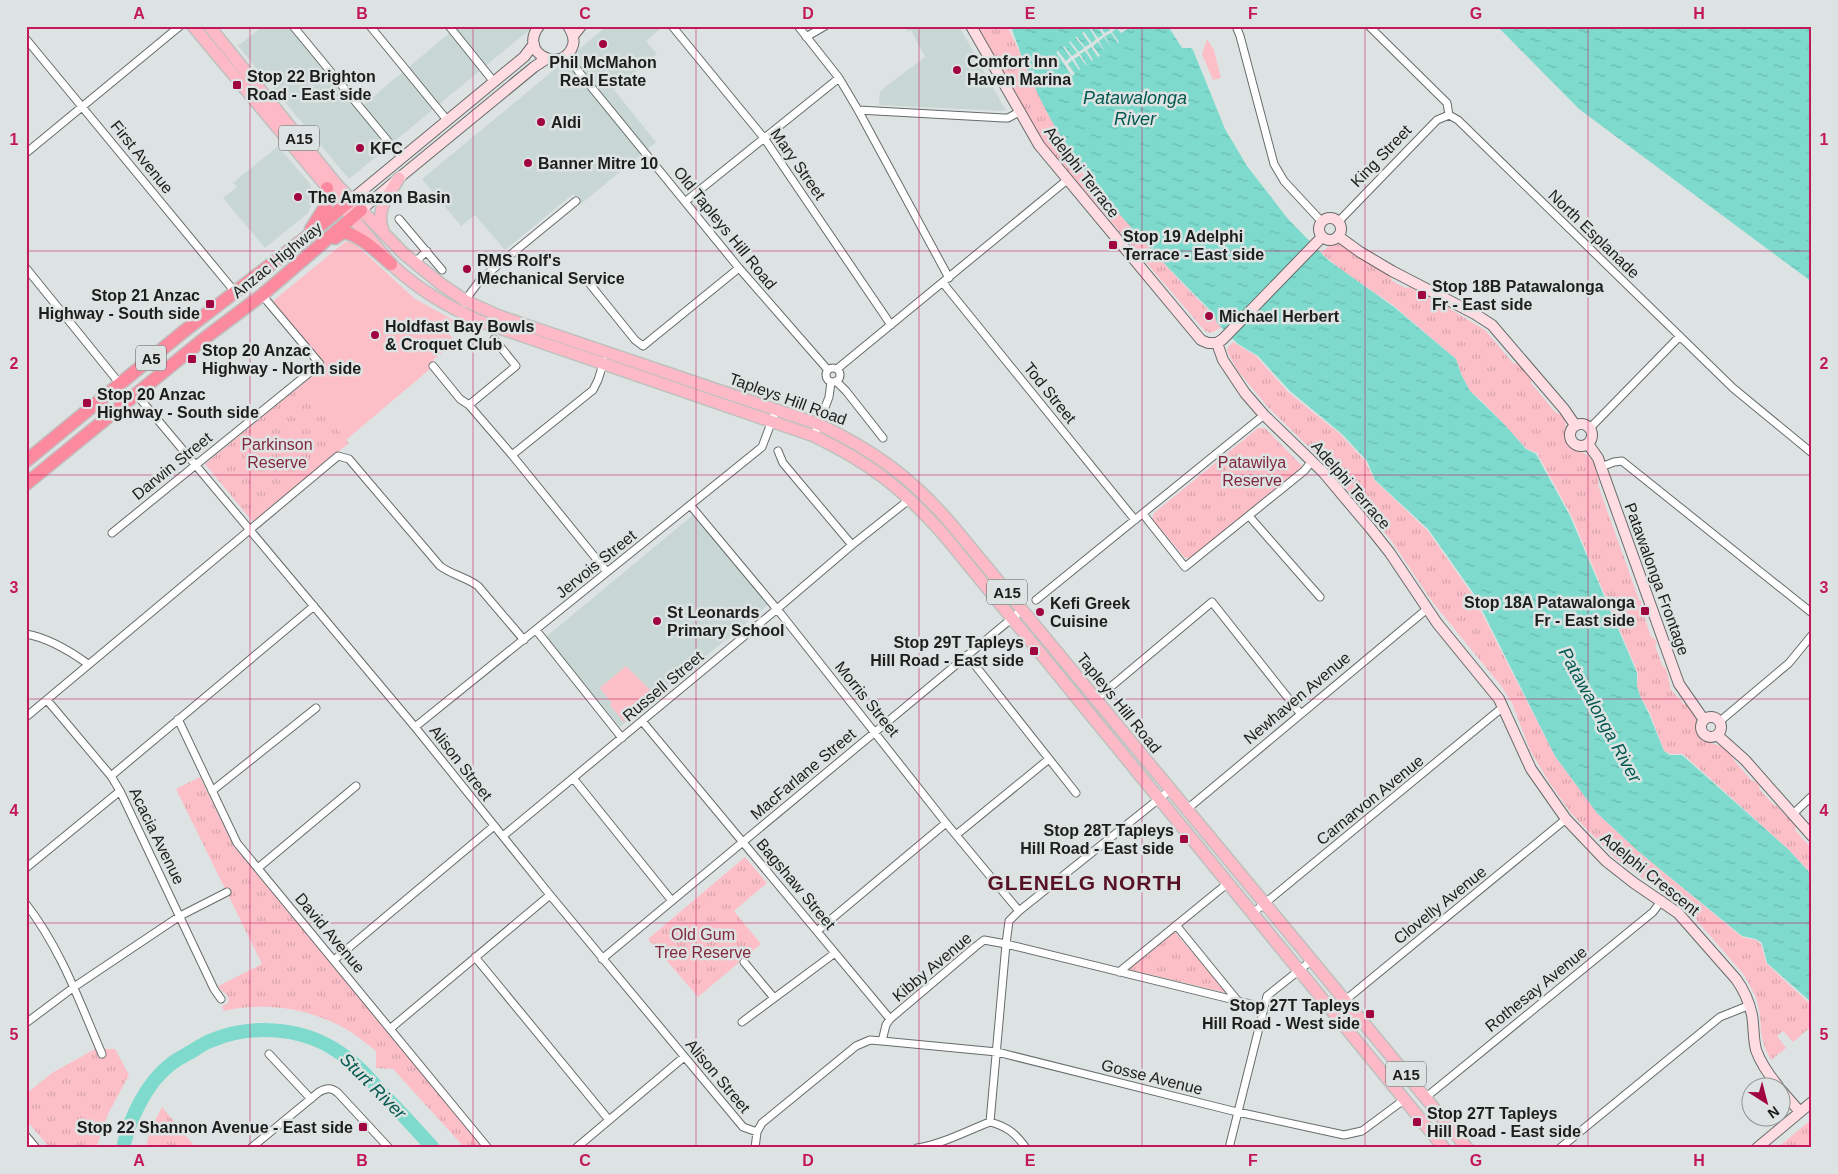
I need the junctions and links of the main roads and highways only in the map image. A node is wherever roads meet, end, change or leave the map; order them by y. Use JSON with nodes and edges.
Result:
{"nodes":[{"id":1,"x":193,"y":26,"type":"edge"},
{"id":2,"x":208,"y":26,"type":"edge"},
{"id":3,"x":398,"y":178,"type":"road end"},
{"id":4,"x":327,"y":188,"type":"junction"},
{"id":5,"x":347,"y":203,"type":"junction"},
{"id":6,"x":357,"y":214,"type":"junction"},
{"id":7,"x":384,"y":232,"type":"junction"},
{"id":8,"x":304,"y":239,"type":"junction"},
{"id":9,"x":322,"y":245,"type":"junction"},
{"id":10,"x":391,"y":264,"type":"junction"},
{"id":11,"x":182,"y":332,"type":"junction"},
{"id":12,"x":205,"y":338,"type":"junction"},
{"id":13,"x":169,"y":343,"type":"junction"},
{"id":14,"x":184,"y":355,"type":"junction"},
{"id":15,"x":605,"y":358,"type":"junction"},
{"id":16,"x":69,"y":426,"type":"junction"},
{"id":17,"x":816,"y":430,"type":"junction"},
{"id":18,"x":87,"y":434,"type":"junction"},
{"id":19,"x":57,"y":436,"type":"junction"},
{"id":20,"x":70,"y":449,"type":"junction"},
{"id":21,"x":26,"y":461,"type":"edge"},
{"id":22,"x":26,"y":484,"type":"edge"},
{"id":23,"x":1444,"y":1148,"type":"edge"},
{"id":24,"x":1466,"y":1148,"type":"edge"}],
"edges":[{"from":1,"to":4,"type":"main road","number":"A15"},
{"from":2,"to":5,"type":"main road","number":"A15"},
{"from":3,"to":7,"type":"main road"},
{"from":4,"to":5,"type":"main road","number":"A15"},
{"from":4,"to":8,"type":"highway"},
{"from":5,"to":6,"type":"main road","number":"A15"},
{"from":5,"to":8,"type":"highway","name":"Anzac Highway","number":"A5"},
{"from":6,"to":7,"type":"main road","name":"Tapleys Hill Road","number":"A15"},
{"from":6,"to":9,"type":"highway","name":"Anzac Highway","number":"A5"},
{"from":6,"to":10,"type":"main road","name":"Tapleys Hill Road","number":"A15"},
{"from":7,"to":15,"type":"main road","name":"Tapleys Hill Road","number":"A15"},
{"from":8,"to":11,"type":"highway","name":"Anzac Highway","number":"A5"},
{"from":9,"to":10,"type":"highway"},
{"from":9,"to":12,"type":"highway","name":"Anzac Highway","number":"A5"},
{"from":10,"to":15,"type":"main road","name":"Tapleys Hill Road","number":"A15"},
{"from":11,"to":12,"type":"highway"},
{"from":11,"to":13,"type":"highway","name":"Anzac Highway","number":"A5"},
{"from":12,"to":14,"type":"highway","name":"Anzac Highway","number":"A5"},
{"from":13,"to":14,"type":"highway"},
{"from":13,"to":16,"type":"highway","name":"Anzac Highway","number":"A5"},
{"from":14,"to":18,"type":"highway","name":"Anzac Highway","number":"A5"},
{"from":15,"to":17,"type":"main road","name":"Tapleys Hill Road","number":"A15"},
{"from":15,"to":17,"type":"main road","name":"Tapleys Hill Road","number":"A15"},
{"from":16,"to":18,"type":"highway"},
{"from":16,"to":19,"type":"highway","name":"Anzac Highway","number":"A5"},
{"from":17,"to":23,"type":"main road","name":"Tapleys Hill Road","number":"A15"},
{"from":17,"to":24,"type":"main road","name":"Tapleys Hill Road","number":"A15"},
{"from":18,"to":20,"type":"highway","name":"Anzac Highway","number":"A5"},
{"from":19,"to":20,"type":"highway"},
{"from":19,"to":21,"type":"highway","name":"Anzac Highway","number":"A5"},
{"from":20,"to":22,"type":"highway","name":"Anzac Highway","number":"A5"}]}
